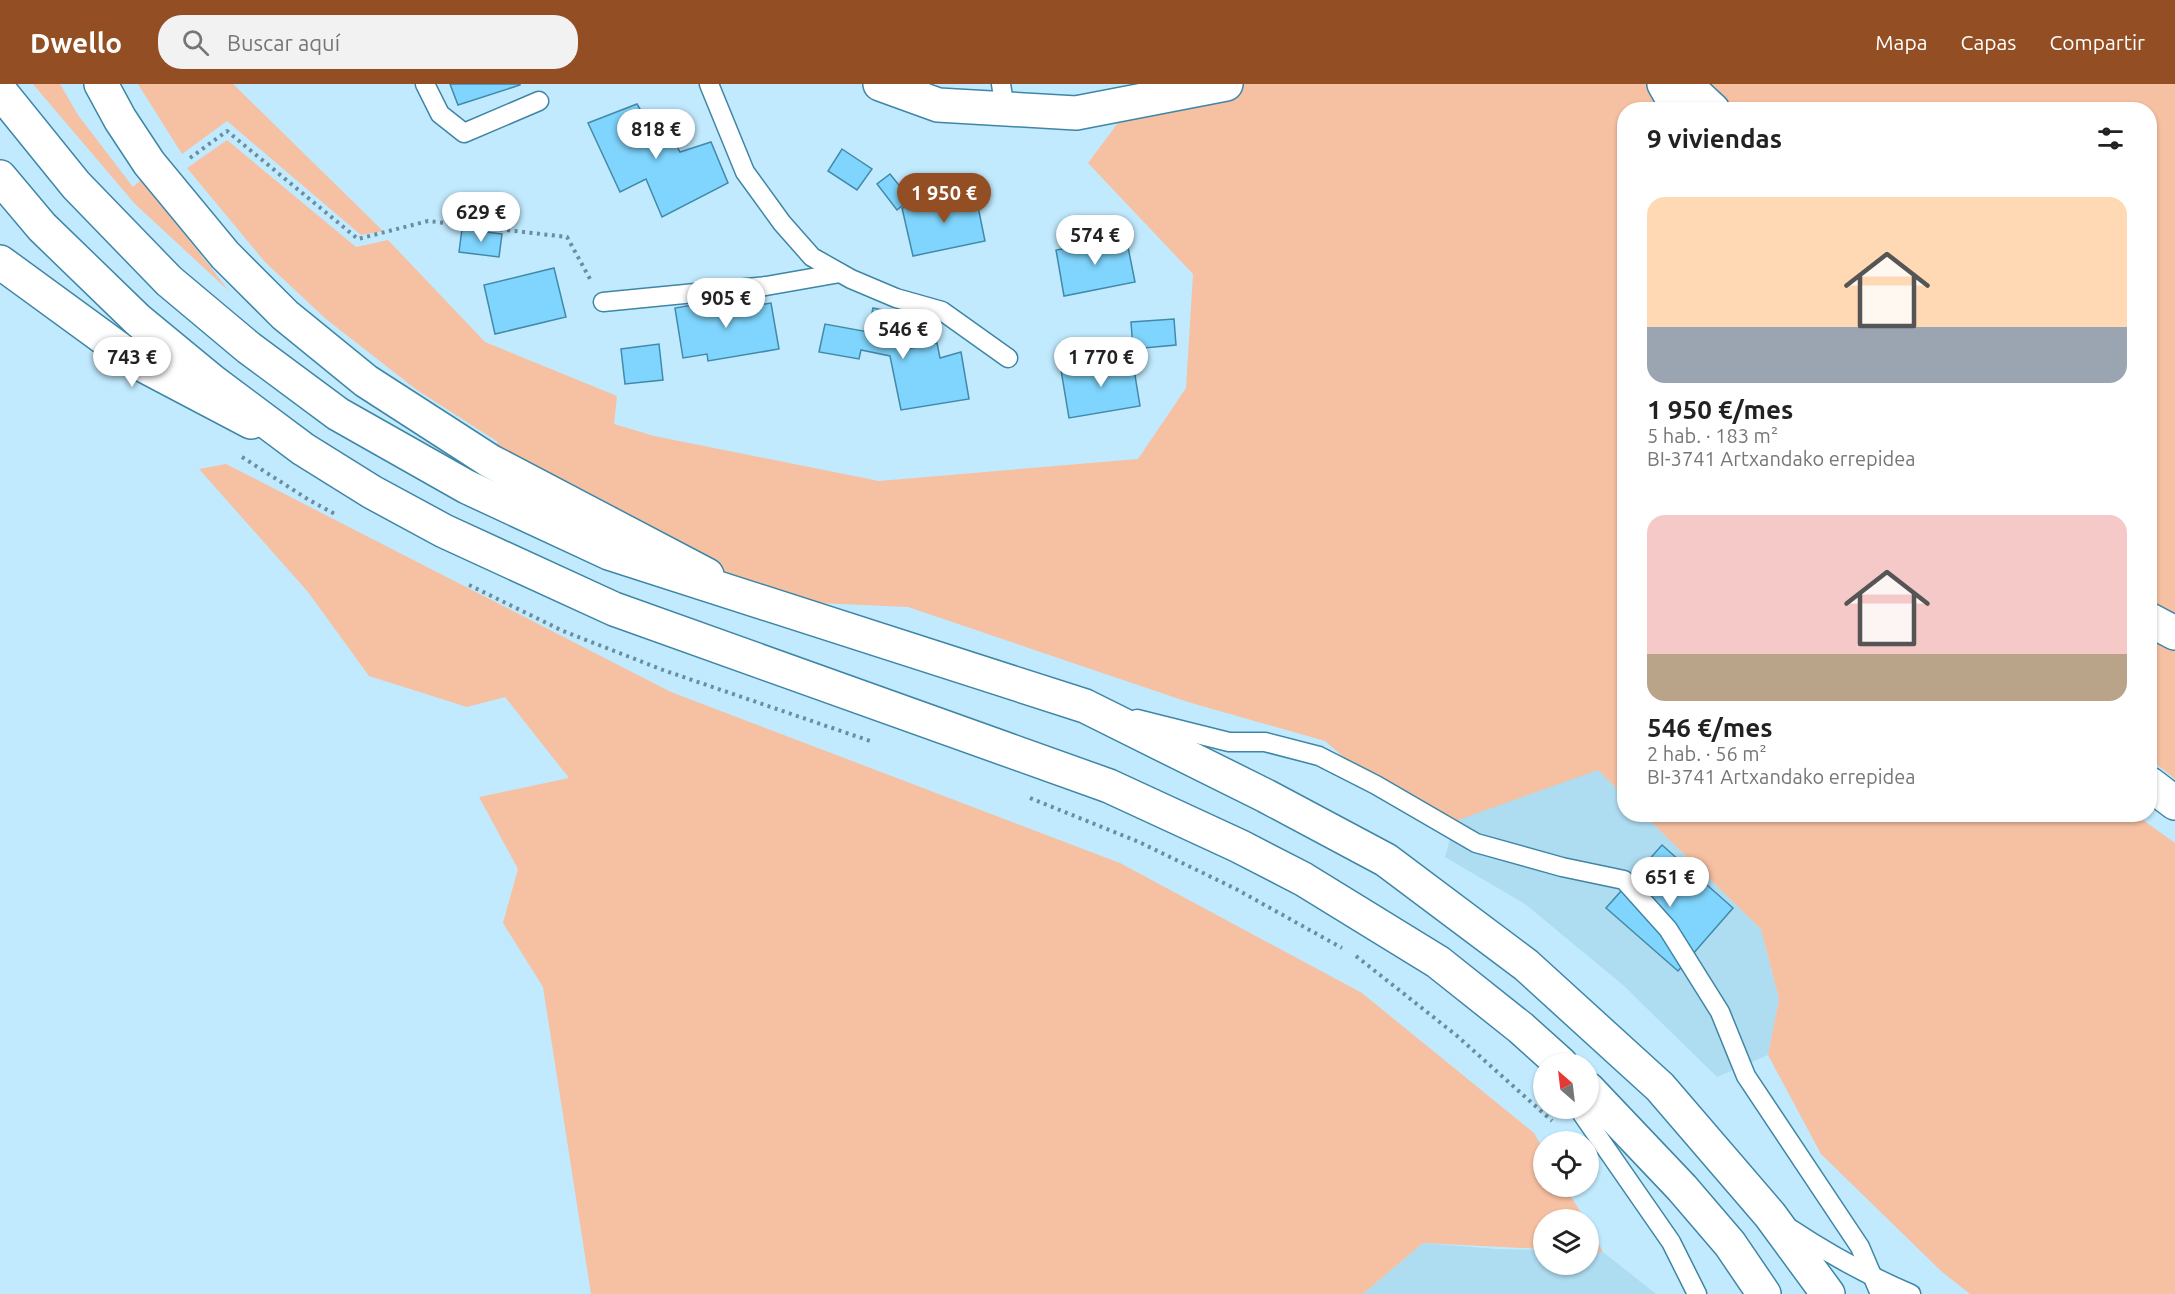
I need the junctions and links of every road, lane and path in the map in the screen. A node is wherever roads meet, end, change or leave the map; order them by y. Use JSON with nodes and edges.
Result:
{"nodes":[{"id":1,"x":101,"y":84,"type":"edge"},
{"id":2,"x":425,"y":84,"type":"edge"},
{"id":3,"x":709,"y":84,"type":"edge"},
{"id":4,"x":879,"y":84,"type":"edge"},
{"id":5,"x":1226,"y":84,"type":"edge"},
{"id":6,"x":1664,"y":84,"type":"edge"},
{"id":7,"x":1685,"y":84,"type":"edge"},
{"id":8,"x":0,"y":91,"type":"edge"},
{"id":9,"x":1003,"y":97,"type":"edge"},
{"id":10,"x":539,"y":101,"type":"dead end"},
{"id":11,"x":1674,"y":102,"type":"edge"},
{"id":12,"x":1704,"y":102,"type":"edge"},
{"id":13,"x":182,"y":153,"type":"dead end"},
{"id":14,"x":0,"y":177,"type":"edge"},
{"id":15,"x":0,"y":262,"type":"edge"},
{"id":16,"x":840,"y":273,"type":"junction"},
{"id":17,"x":603,"y":302,"type":"joint"},
{"id":18,"x":1008,"y":358,"type":"dead end"},
{"id":19,"x":303,"y":449,"type":"junction"},
{"id":20,"x":753,"y":600,"type":"junction"},
{"id":21,"x":2157,"y":624,"type":"edge"},
{"id":22,"x":2175,"y":633,"type":"edge"},
{"id":23,"x":1085,"y":706,"type":"junction"},
{"id":24,"x":2157,"y":789,"type":"edge"},
{"id":25,"x":2175,"y":803,"type":"edge"},
{"id":26,"x":1521,"y":1028,"type":"junction"},
{"id":27,"x":1538,"y":1053,"type":"edge"},
{"id":28,"x":1549,"y":1053,"type":"edge"},
{"id":29,"x":1599,"y":1101,"type":"edge"},
{"id":30,"x":1586,"y":1119,"type":"edge"},
{"id":31,"x":1770,"y":1215,"type":"junction"},
{"id":32,"x":1877,"y":1286,"type":"edge"},
{"id":33,"x":1697,"y":1294,"type":"edge"},
{"id":34,"x":1764,"y":1294,"type":"edge"},
{"id":35,"x":1828,"y":1294,"type":"edge"},
{"id":36,"x":1911,"y":1294,"type":"edge"}],
"edges":[{"from":1,"to":20,"type":"main road"},
{"from":2,"to":10,"type":"lane"},
{"from":3,"to":16,"type":"lane"},
{"from":4,"to":9,"type":"main road"},
{"from":5,"to":9,"type":"main road"},
{"from":6,"to":11,"type":"main road"},
{"from":7,"to":12,"type":"main road"},
{"from":8,"to":20,"type":"main road"},
{"from":13,"to":17,"type":"path"},
{"from":14,"to":19,"type":"main road"},
{"from":15,"to":19,"type":"main road"},
{"from":16,"to":17,"type":"lane"},
{"from":16,"to":18,"type":"lane"},
{"from":19,"to":26,"type":"main road"},
{"from":20,"to":23,"type":"main road"},
{"from":21,"to":22,"type":"main road"},
{"from":23,"to":31,"type":"main road"},
{"from":23,"to":32,"type":"lane"},
{"from":24,"to":25,"type":"main road"},
{"from":26,"to":27,"type":"lane"},
{"from":26,"to":28,"type":"main road"},
{"from":29,"to":34,"type":"main road"},
{"from":30,"to":33,"type":"lane"},
{"from":31,"to":32,"type":"lane"},
{"from":31,"to":35,"type":"main road"},
{"from":32,"to":36,"type":"lane"}]}
